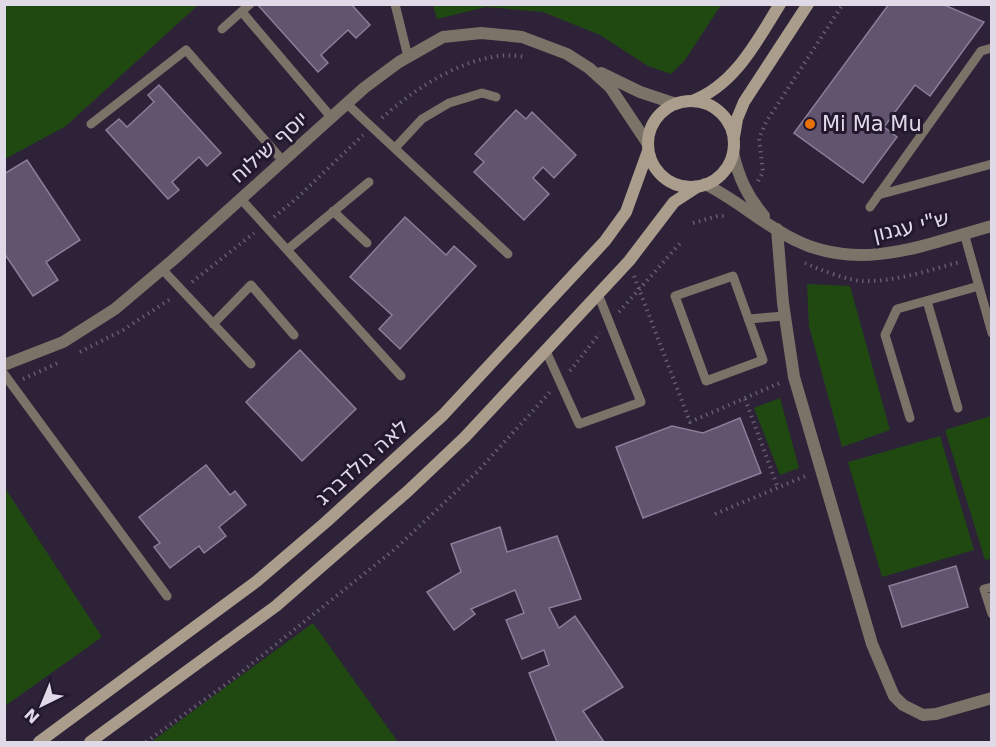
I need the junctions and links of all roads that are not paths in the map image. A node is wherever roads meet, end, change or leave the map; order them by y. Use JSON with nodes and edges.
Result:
{"nodes":[{"id":1,"x":250,"y":4,"type":"edge"},
{"id":2,"x":395,"y":4,"type":"edge"},
{"id":3,"x":808,"y":4,"type":"edge"},
{"id":4,"x":778,"y":8,"type":"edge"},
{"id":5,"x":242,"y":12,"type":"junction"},
{"id":6,"x":222,"y":30,"type":"dead end"},
{"id":7,"x":992,"y":48,"type":"edge"},
{"id":8,"x":408,"y":57,"type":"junction"},
{"id":9,"x":581,"y":63,"type":"junction"},
{"id":10,"x":496,"y":97,"type":"dead end"},
{"id":11,"x":691,"y":101,"type":"junction"},
{"id":12,"x":346,"y":103,"type":"junction"},
{"id":13,"x":676,"y":104,"type":"junction"},
{"id":14,"x":331,"y":117,"type":"junction"},
{"id":15,"x":91,"y":124,"type":"dead end"},
{"id":16,"x":733,"y":138,"type":"junction"},
{"id":17,"x":648,"y":147,"type":"junction"},
{"id":18,"x":395,"y":148,"type":"junction"},
{"id":19,"x":733,"y":153,"type":"junction"},
{"id":20,"x":283,"y":161,"type":"junction"},
{"id":21,"x":992,"y":164,"type":"edge"},
{"id":22,"x":369,"y":182,"type":"dead end"},
{"id":23,"x":701,"y":186,"type":"junction"},
{"id":24,"x":878,"y":195,"type":"junction"},
{"id":25,"x":241,"y":199,"type":"junction"},
{"id":26,"x":870,"y":207,"type":"dead end"},
{"id":27,"x":333,"y":211,"type":"junction"},
{"id":28,"x":992,"y":226,"type":"edge"},
{"id":29,"x":775,"y":227,"type":"junction"},
{"id":30,"x":964,"y":233,"type":"junction"},
{"id":31,"x":367,"y":243,"type":"dead end"},
{"id":32,"x":287,"y":250,"type":"junction"},
{"id":33,"x":508,"y":254,"type":"dead end"},
{"id":34,"x":162,"y":269,"type":"junction"},
{"id":35,"x":979,"y":286,"type":"junction"},
{"id":36,"x":598,"y":294,"type":"junction"},
{"id":37,"x":927,"y":301,"type":"junction"},
{"id":38,"x":784,"y":316,"type":"junction"},
{"id":39,"x":748,"y":319,"type":"junction"},
{"id":40,"x":213,"y":324,"type":"junction"},
{"id":41,"x":992,"y":333,"type":"edge"},
{"id":42,"x":294,"y":334,"type":"dead end"},
{"id":43,"x":546,"y":351,"type":"junction"},
{"id":44,"x":251,"y":364,"type":"dead end"},
{"id":45,"x":4,"y":365,"type":"edge"},
{"id":46,"x":4,"y":374,"type":"edge"},
{"id":47,"x":401,"y":376,"type":"dead end"},
{"id":48,"x":958,"y":408,"type":"dead end"},
{"id":49,"x":910,"y":417,"type":"dead end"},
{"id":50,"x":992,"y":587,"type":"edge"},
{"id":51,"x":167,"y":596,"type":"dead end"},
{"id":52,"x":992,"y":614,"type":"edge"},
{"id":53,"x":992,"y":698,"type":"edge"},
{"id":54,"x":39,"y":742,"type":"edge"},
{"id":55,"x":90,"y":742,"type":"edge"}],
"edges":[{"from":1,"to":5,"type":"lane"},
{"from":2,"to":8,"type":"lane"},
{"from":3,"to":16,"type":"street"},
{"from":4,"to":11,"type":"street"},
{"from":5,"to":6,"type":"lane"},
{"from":5,"to":14,"type":"lane"},
{"from":7,"to":24,"type":"lane"},
{"from":8,"to":9,"type":"street","name":"יוסף שילוח"},
{"from":8,"to":12,"type":"street","name":"יוסף שילוח"},
{"from":9,"to":13,"type":"street"},
{"from":9,"to":17,"type":"street"},
{"from":10,"to":18,"type":"lane"},
{"from":11,"to":13,"type":"street"},
{"from":11,"to":16,"type":"street"},
{"from":12,"to":14,"type":"street","name":"יוסף שילוח"},
{"from":12,"to":18,"type":"lane"},
{"from":13,"to":17,"type":"street"},
{"from":14,"to":20,"type":"street","name":"יוסף שילוח"},
{"from":15,"to":20,"type":"lane"},
{"from":16,"to":19,"type":"street"},
{"from":17,"to":23,"type":"street"},
{"from":17,"to":54,"type":"street","name":"לאה גולדברג"},
{"from":18,"to":33,"type":"lane"},
{"from":19,"to":23,"type":"street"},
{"from":19,"to":29,"type":"street","name":"ש\"י עגנון"},
{"from":20,"to":25,"type":"street","name":"יוסף שילוח"},
{"from":21,"to":24,"type":"lane"},
{"from":22,"to":27,"type":"lane"},
{"from":23,"to":29,"type":"street","name":"ש\"י עגנון"},
{"from":23,"to":36,"type":"street"},
{"from":24,"to":26,"type":"lane"},
{"from":25,"to":32,"type":"lane"},
{"from":25,"to":34,"type":"street","name":"יוסף שילוח"},
{"from":27,"to":31,"type":"lane"},
{"from":27,"to":32,"type":"lane"},
{"from":28,"to":30,"type":"street","name":"ש\"י עגנון"},
{"from":29,"to":30,"type":"street","name":"ש\"י עגנון"},
{"from":29,"to":38,"type":"street"},
{"from":30,"to":35,"type":"lane"},
{"from":32,"to":47,"type":"lane"},
{"from":34,"to":40,"type":"lane"},
{"from":34,"to":45,"type":"street","name":"יוסף שילוח"},
{"from":35,"to":37,"type":"lane"},
{"from":35,"to":41,"type":"lane"},
{"from":36,"to":43,"type":"street"},
{"from":36,"to":43,"type":"lane"},
{"from":37,"to":48,"type":"lane"},
{"from":37,"to":49,"type":"lane"},
{"from":38,"to":39,"type":"lane"},
{"from":38,"to":53,"type":"street"},
{"from":39,"to":39,"type":"lane"},
{"from":40,"to":42,"type":"lane"},
{"from":40,"to":44,"type":"lane"},
{"from":43,"to":55,"type":"street"},
{"from":46,"to":51,"type":"lane"},
{"from":50,"to":52,"type":"lane"}]}
